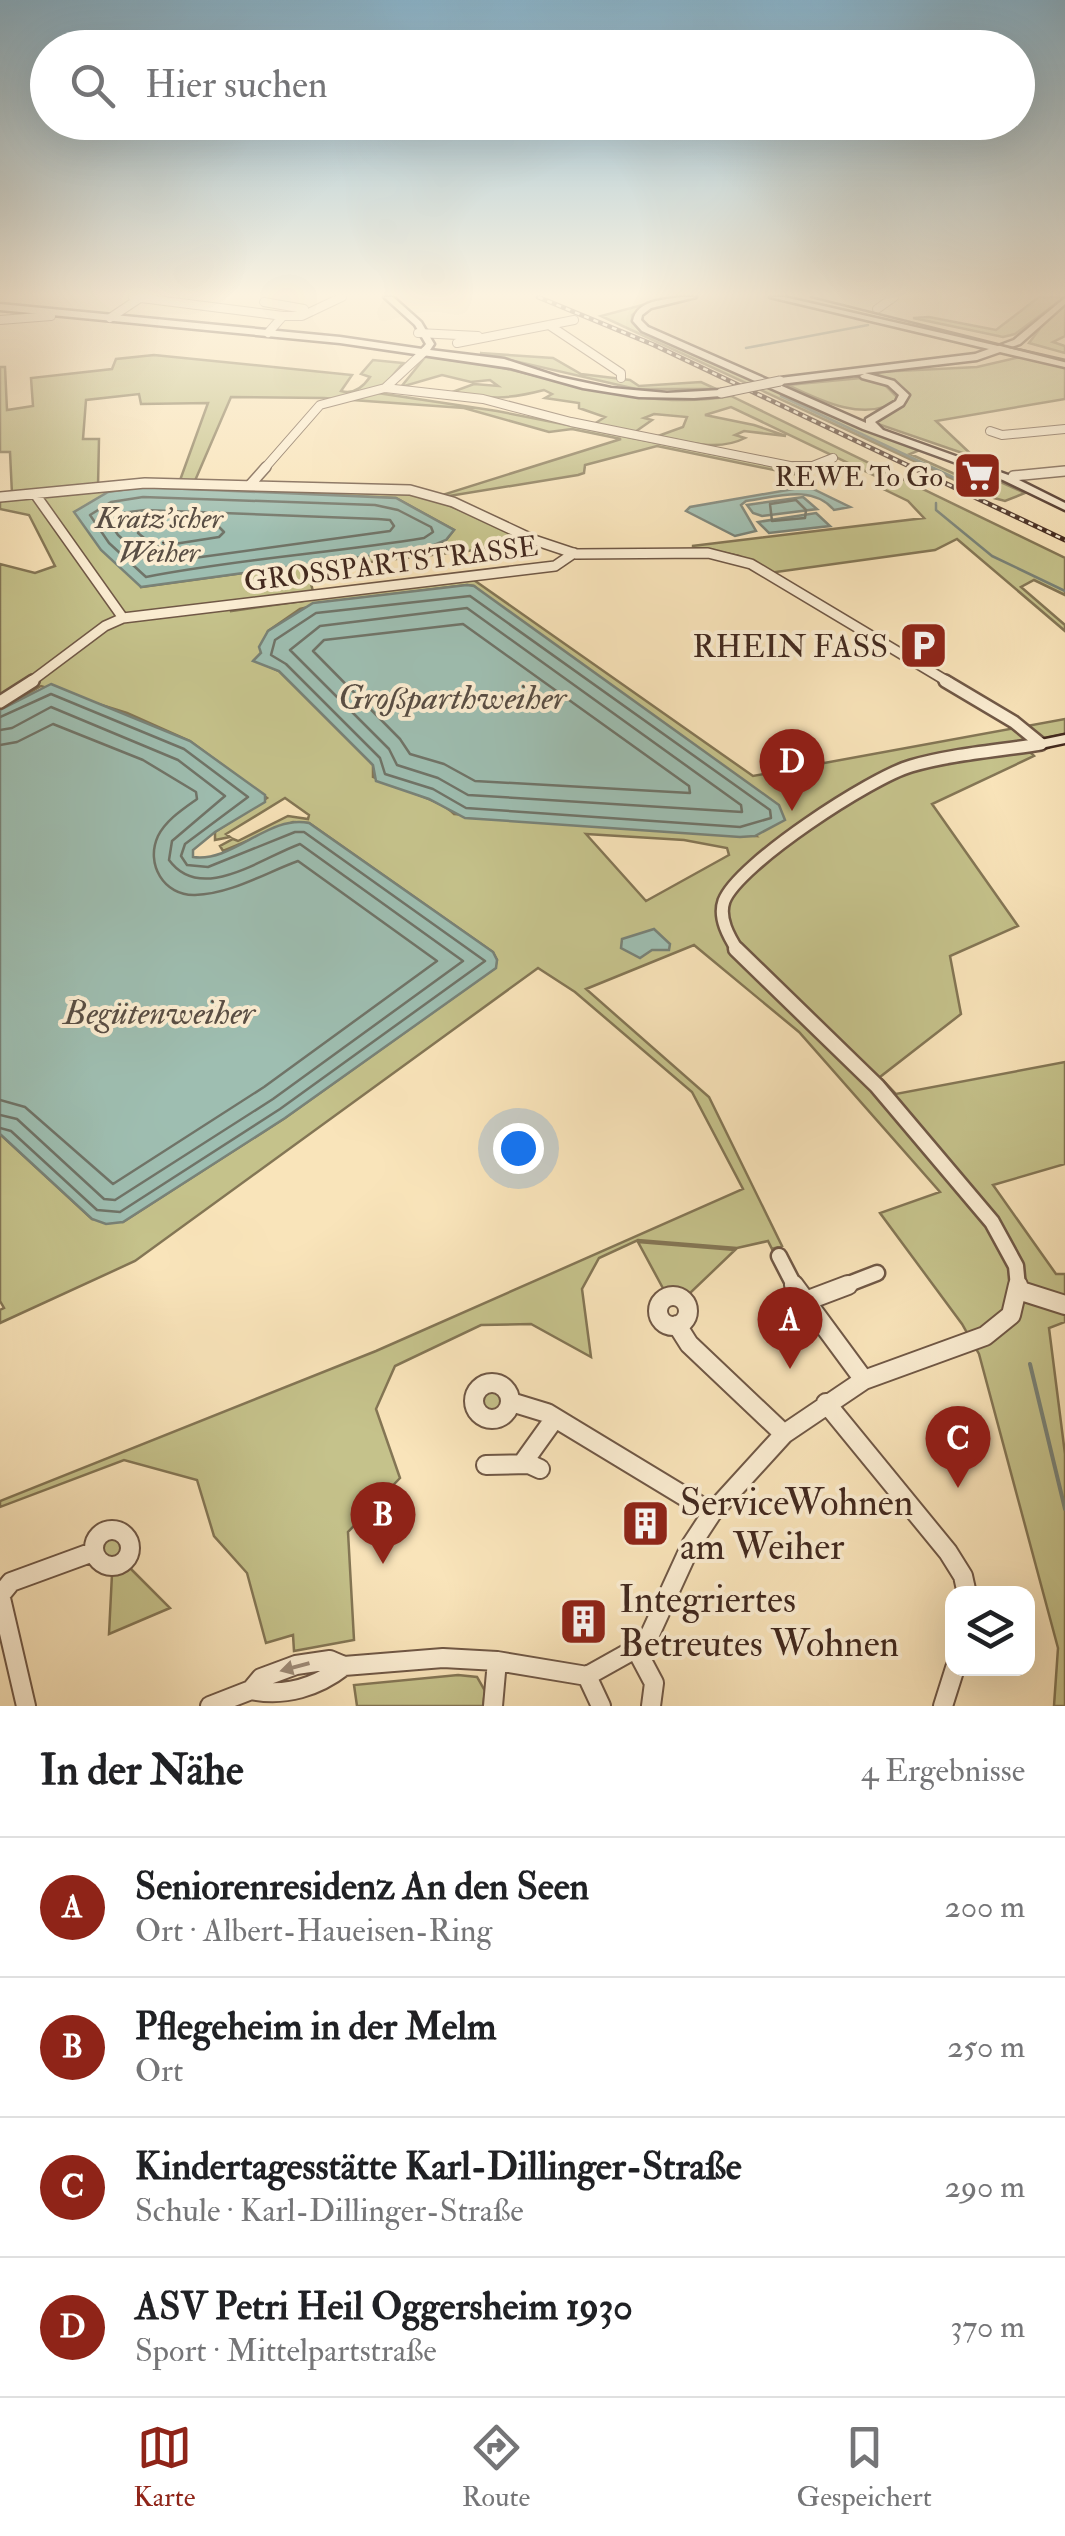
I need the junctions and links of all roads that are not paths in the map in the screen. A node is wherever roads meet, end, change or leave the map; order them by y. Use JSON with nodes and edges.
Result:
{"nodes":[{"id":1,"x":395,"y":377,"type":"edge"},
{"id":2,"x":559,"y":377,"type":"edge"},
{"id":3,"x":755,"y":377,"type":"edge"},
{"id":4,"x":755,"y":377,"type":"edge"},
{"id":5,"x":809,"y":377,"type":"edge"},
{"id":6,"x":855,"y":377,"type":"edge"},
{"id":7,"x":385,"y":388,"type":"junction"},
{"id":8,"x":818,"y":402,"type":"junction"},
{"id":9,"x":892,"y":408,"type":"junction"},
{"id":10,"x":868,"y":423,"type":"junction"},
{"id":11,"x":1065,"y":429,"type":"edge"},
{"id":12,"x":879,"y":431,"type":"junction"},
{"id":13,"x":990,"y":432,"type":"dead end"},
{"id":14,"x":952,"y":455,"type":"junction"},
{"id":15,"x":833,"y":458,"type":"dead end"},
{"id":16,"x":1065,"y":471,"type":"edge"},
{"id":17,"x":1010,"y":477,"type":"junction"},
{"id":18,"x":250,"y":485,"type":"junction"},
{"id":19,"x":34,"y":494,"type":"junction"},
{"id":20,"x":0,"y":496,"type":"edge"},
{"id":21,"x":1065,"y":504,"type":"edge"},
{"id":22,"x":574,"y":554,"type":"junction"},
{"id":23,"x":123,"y":618,"type":"junction"},
{"id":24,"x":0,"y":702,"type":"edge"},
{"id":25,"x":1065,"y":739,"type":"edge"},
{"id":26,"x":1040,"y":744,"type":"junction"},
{"id":27,"x":779,"y":1256,"type":"dead end"},
{"id":28,"x":877,"y":1272,"type":"dead end"},
{"id":29,"x":1018,"y":1290,"type":"junction"},
{"id":30,"x":803,"y":1302,"type":"junction"},
{"id":31,"x":1065,"y":1305,"type":"edge"},
{"id":32,"x":677,"y":1324,"type":"dead end"},
{"id":33,"x":864,"y":1380,"type":"junction"},
{"id":34,"x":511,"y":1402,"type":"dead end"},
{"id":35,"x":826,"y":1404,"type":"junction"},
{"id":36,"x":555,"y":1418,"type":"junction"},
{"id":37,"x":784,"y":1434,"type":"junction"},
{"id":38,"x":522,"y":1464,"type":"junction"},
{"id":39,"x":486,"y":1465,"type":"dead end"},
{"id":40,"x":540,"y":1469,"type":"dead end"},
{"id":41,"x":712,"y":1513,"type":"junction"},
{"id":42,"x":93,"y":1552,"type":"dead end"},
{"id":43,"x":965,"y":1586,"type":"edge"},
{"id":44,"x":1,"y":1593,"type":"edge"},
{"id":45,"x":638,"y":1650,"type":"junction"},
{"id":46,"x":497,"y":1662,"type":"junction"},
{"id":47,"x":587,"y":1676,"type":"junction"},
{"id":48,"x":952,"y":1676,"type":"edge"},
{"id":49,"x":26,"y":1706,"type":"edge"},
{"id":50,"x":210,"y":1706,"type":"edge"},
{"id":51,"x":493,"y":1706,"type":"edge"},
{"id":52,"x":601,"y":1706,"type":"edge"},
{"id":53,"x":651,"y":1706,"type":"edge"},
{"id":54,"x":942,"y":1706,"type":"edge"}],
"edges":[{"from":1,"to":7,"type":"street"},
{"from":2,"to":5,"type":"street","bridge":true},
{"from":3,"to":8,"type":"street"},
{"from":4,"to":12,"type":"street"},
{"from":6,"to":9,"type":"street"},
{"from":7,"to":15,"type":"street"},
{"from":7,"to":18,"type":"street"},
{"from":8,"to":9,"type":"street"},
{"from":8,"to":10,"type":"street"},
{"from":9,"to":10,"type":"street"},
{"from":10,"to":12,"type":"street"},
{"from":10,"to":14,"type":"street"},
{"from":11,"to":13,"type":"street"},
{"from":12,"to":14,"type":"street"},
{"from":14,"to":17,"type":"street"},
{"from":16,"to":17,"type":"street"},
{"from":17,"to":21,"type":"street"},
{"from":18,"to":19,"type":"street","name":"GROSSPARTSTRASSE"},
{"from":18,"to":22,"type":"street","name":"GROSSPARTSTRASSE"},
{"from":19,"to":20,"type":"street","name":"GROSSPARTSTRASSE"},
{"from":19,"to":23,"type":"street"},
{"from":22,"to":23,"type":"street","name":"GROSSPARTSTRASSE"},
{"from":22,"to":26,"type":"street","name":"GROSSPARTSTRASSE"},
{"from":23,"to":24,"type":"street","name":"GROSSPARTSTRASSE"},
{"from":25,"to":26,"type":"street"},
{"from":26,"to":29,"type":"street"},
{"from":27,"to":30,"type":"street"},
{"from":28,"to":30,"type":"street"},
{"from":29,"to":31,"type":"street"},
{"from":29,"to":33,"type":"street"},
{"from":30,"to":33,"type":"street"},
{"from":32,"to":37,"type":"street"},
{"from":33,"to":35,"type":"street"},
{"from":34,"to":36,"type":"street"},
{"from":35,"to":37,"type":"street"},
{"from":35,"to":43,"type":"street"},
{"from":36,"to":38,"type":"street"},
{"from":36,"to":41,"type":"street"},
{"from":37,"to":41,"type":"street"},
{"from":38,"to":39,"type":"street"},
{"from":38,"to":40,"type":"street"},
{"from":41,"to":45,"type":"street"},
{"from":42,"to":44,"type":"street"},
{"from":44,"to":49,"type":"street"},
{"from":45,"to":47,"type":"street"},
{"from":45,"to":53,"type":"street"},
{"from":46,"to":47,"type":"street"},
{"from":46,"to":50,"type":"street"},
{"from":46,"to":51,"type":"street"},
{"from":47,"to":52,"type":"street"},
{"from":48,"to":54,"type":"street"}]}
